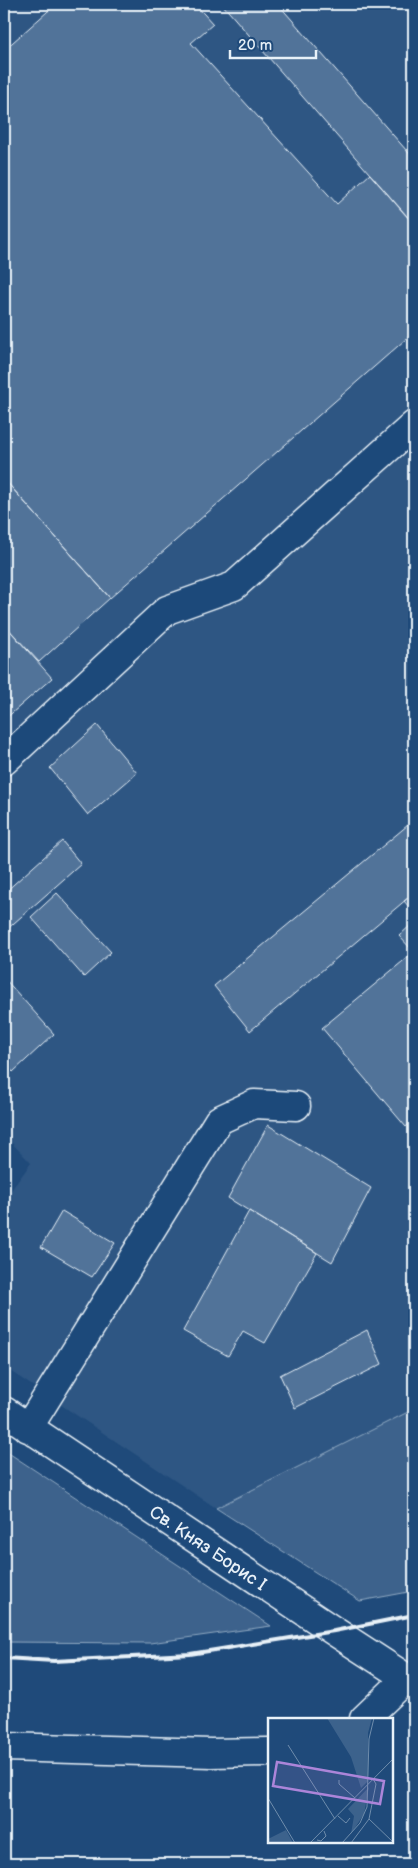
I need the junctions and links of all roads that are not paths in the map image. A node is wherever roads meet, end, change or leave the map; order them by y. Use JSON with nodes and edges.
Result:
{"nodes":[{"id":1,"x":414,"y":425,"type":"edge"},
{"id":2,"x":4,"y":761,"type":"edge"},
{"id":3,"x":296,"y":1106,"type":"dead end"},
{"id":4,"x":4,"y":1412,"type":"edge"},
{"id":5,"x":28,"y":1428,"type":"junction"},
{"id":6,"x":411,"y":1680,"type":"edge"},
{"id":7,"x":365,"y":1718,"type":"edge"},
{"id":8,"x":4,"y":1748,"type":"edge"},
{"id":9,"x":268,"y":1752,"type":"edge"}],
"edges":[{"from":1,"to":2,"type":"street"},
{"from":3,"to":5,"type":"street"},
{"from":4,"to":5,"type":"street","name":"Св. Княз Борис I"},
{"from":5,"to":6,"type":"street","name":"Св. Княз Борис I"},
{"from":6,"to":7,"type":"street"},
{"from":8,"to":9,"type":"street"}]}
